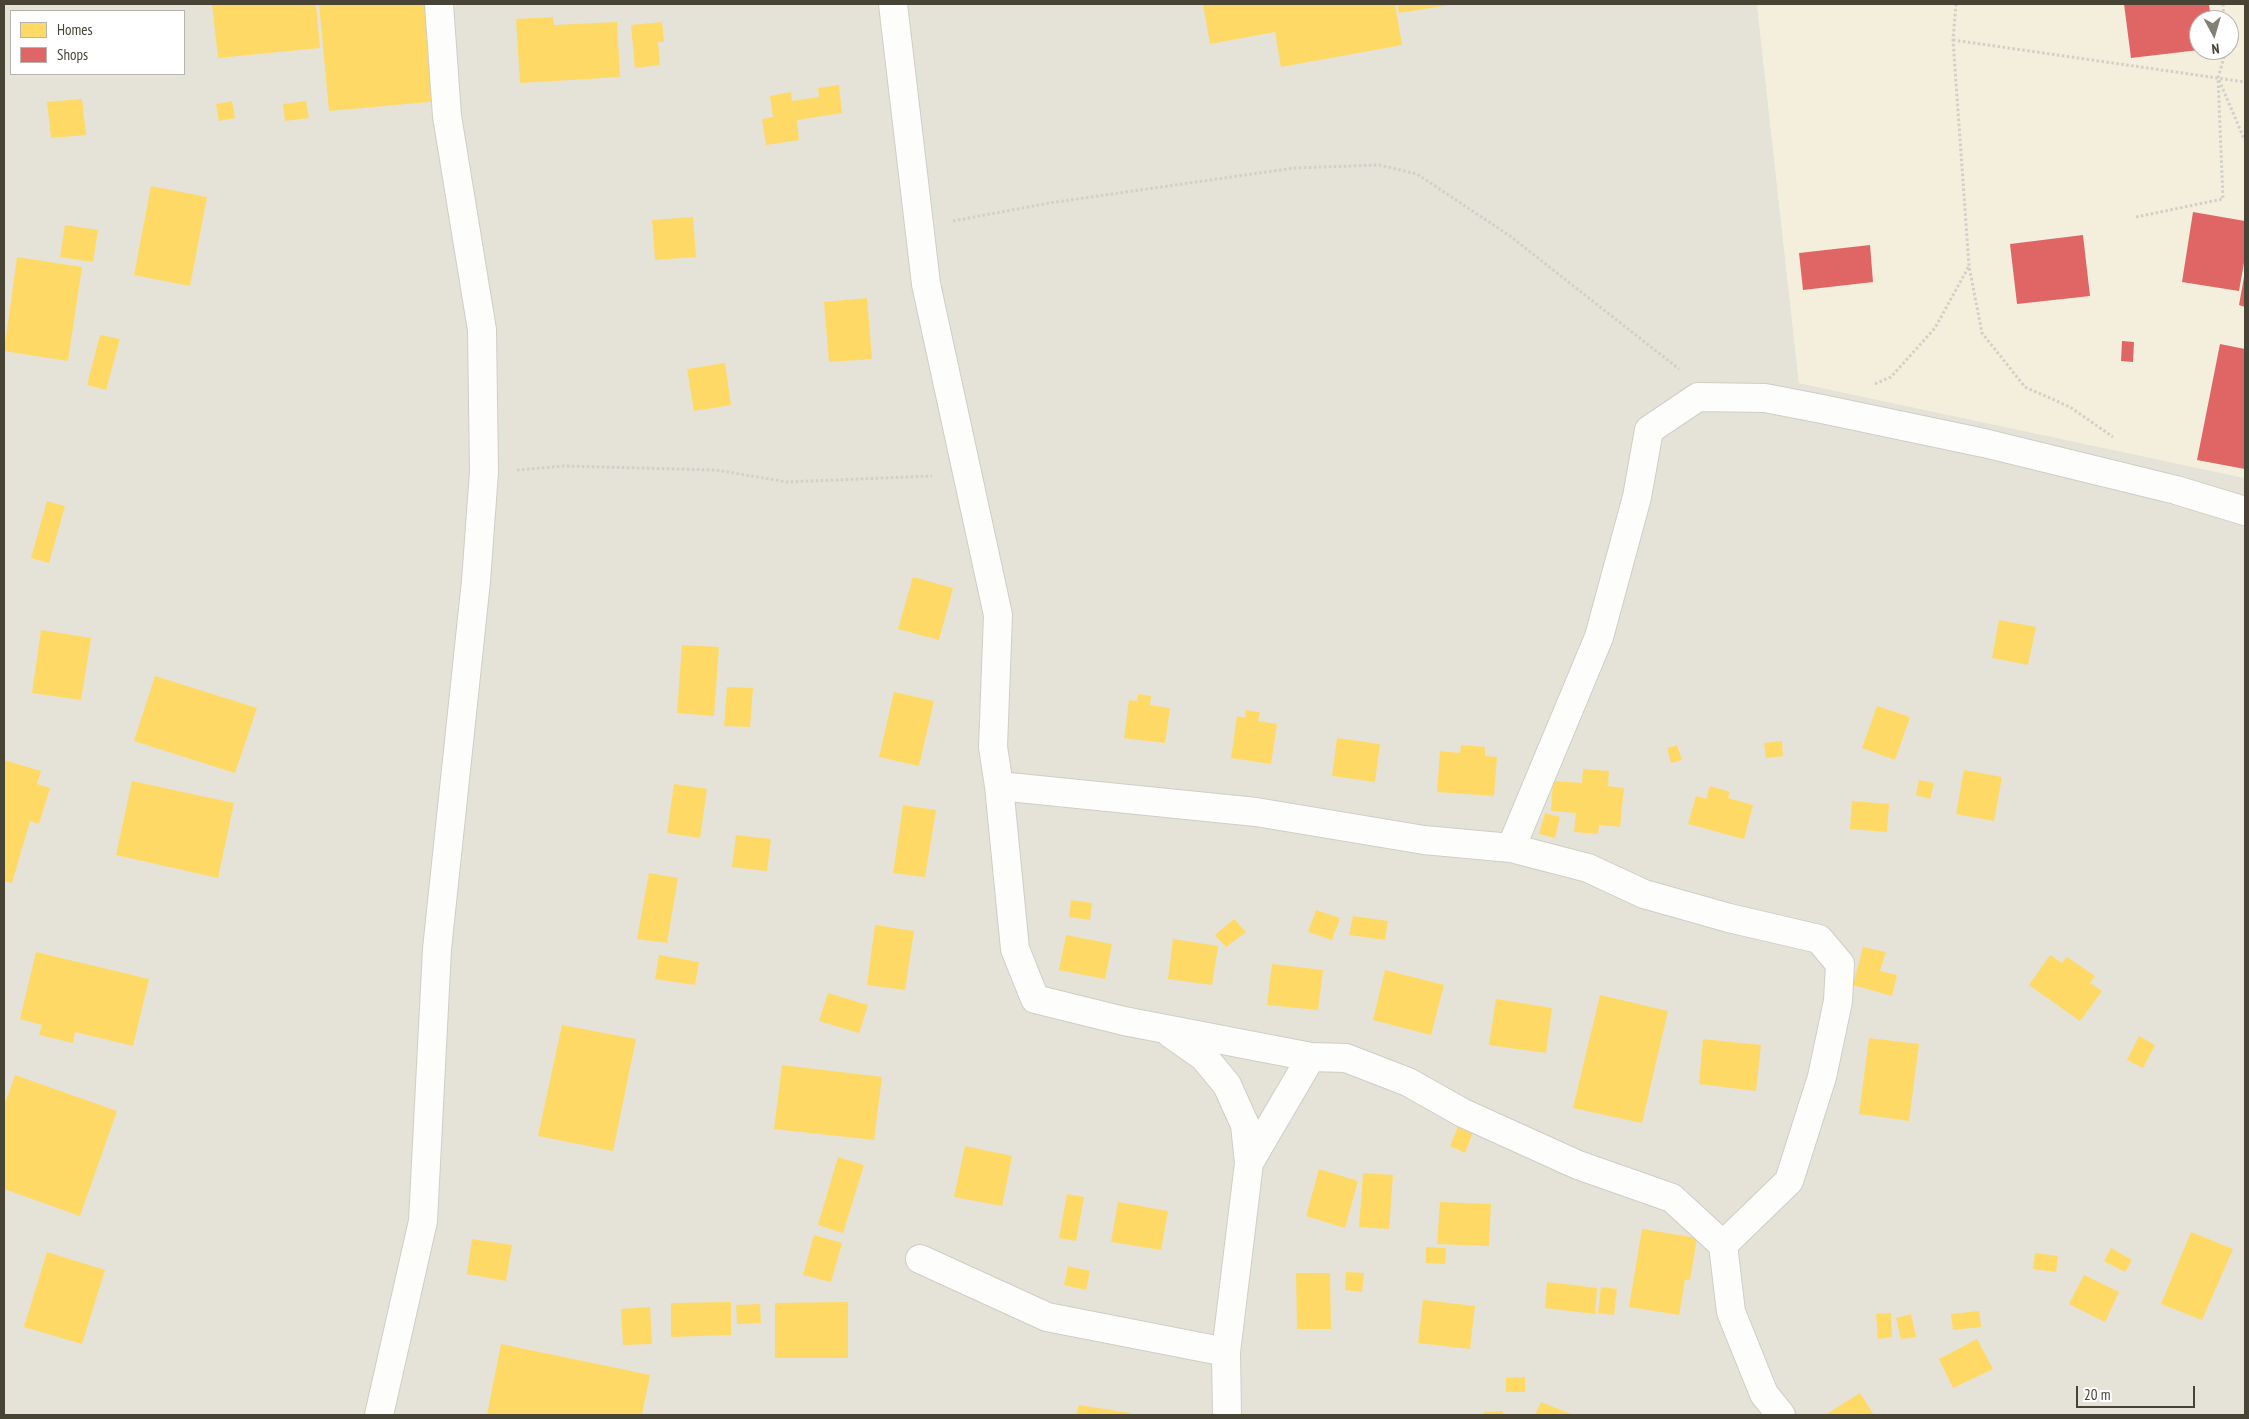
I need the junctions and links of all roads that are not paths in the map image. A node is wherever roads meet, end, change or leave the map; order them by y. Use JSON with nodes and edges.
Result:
{"nodes":[{"id":1,"x":439,"y":4,"type":"edge"},
{"id":2,"x":893,"y":4,"type":"edge"},
{"id":3,"x":2245,"y":511,"type":"edge"},
{"id":4,"x":999,"y":786,"type":"junction"},
{"id":5,"x":1511,"y":848,"type":"junction"},
{"id":6,"x":1164,"y":1029,"type":"junction"},
{"id":7,"x":1311,"y":1057,"type":"junction"},
{"id":8,"x":1249,"y":1163,"type":"junction"},
{"id":9,"x":1723,"y":1245,"type":"junction"},
{"id":10,"x":920,"y":1259,"type":"dead end"},
{"id":11,"x":1226,"y":1352,"type":"junction"},
{"id":12,"x":379,"y":1415,"type":"edge"},
{"id":13,"x":1227,"y":1415,"type":"edge"},
{"id":14,"x":1781,"y":1415,"type":"edge"}],
"edges":[{"from":1,"to":12,"type":"street"},
{"from":2,"to":4,"type":"street"},
{"from":3,"to":5,"type":"street"},
{"from":4,"to":5,"type":"street"},
{"from":4,"to":6,"type":"street"},
{"from":5,"to":9,"type":"street"},
{"from":6,"to":7,"type":"street"},
{"from":6,"to":8,"type":"street"},
{"from":7,"to":8,"type":"street"},
{"from":7,"to":9,"type":"street"},
{"from":8,"to":11,"type":"street"},
{"from":9,"to":14,"type":"street"},
{"from":10,"to":11,"type":"street"},
{"from":11,"to":13,"type":"street"}]}
